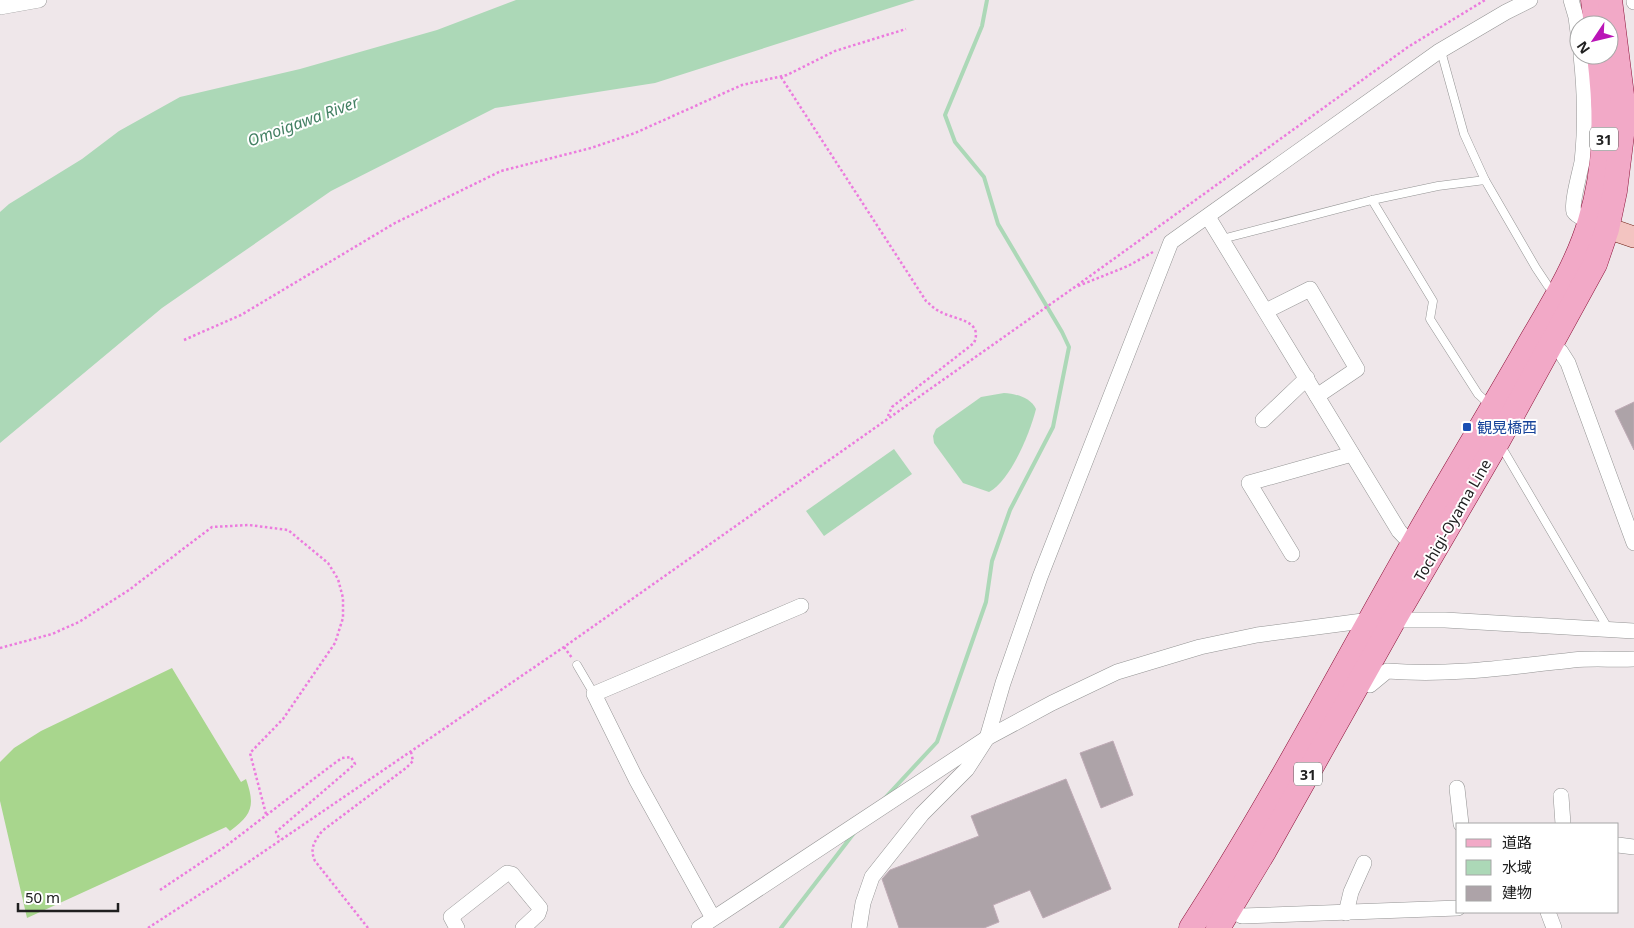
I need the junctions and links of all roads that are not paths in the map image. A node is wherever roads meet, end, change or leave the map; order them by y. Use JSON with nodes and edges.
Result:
{"nodes":[{"id":1,"x":39,"y":0,"type":"edge"},
{"id":2,"x":1530,"y":0,"type":"edge"},
{"id":3,"x":1571,"y":0,"type":"edge"},
{"id":4,"x":1592,"y":0,"type":"edge"},
{"id":5,"x":1610,"y":0,"type":"edge"},
{"id":6,"x":0,"y":7,"type":"edge"},
{"id":7,"x":1575,"y":15,"type":"edge"},
{"id":8,"x":1594,"y":15,"type":"edge"},
{"id":9,"x":1441,"y":50,"type":"junction"},
{"id":10,"x":1582,"y":65,"type":"edge"},
{"id":11,"x":1600,"y":65,"type":"edge"},
{"id":12,"x":1485,"y":180,"type":"junction"},
{"id":13,"x":1372,"y":200,"type":"junction"},
{"id":14,"x":1208,"y":216,"type":"junction"},
{"id":15,"x":1598,"y":226,"type":"junction"},
{"id":16,"x":1634,"y":237,"type":"edge"},
{"id":17,"x":1222,"y":239,"type":"junction"},
{"id":18,"x":1558,"y":295,"type":"junction"},
{"id":19,"x":1266,"y":311,"type":"junction"},
{"id":20,"x":1552,"y":344,"type":"junction"},
{"id":21,"x":1307,"y":378,"type":"junction"},
{"id":22,"x":1317,"y":396,"type":"junction"},
{"id":23,"x":1492,"y":407,"type":"junction"},
{"id":24,"x":1263,"y":420,"type":"dead end"},
{"id":25,"x":1498,"y":442,"type":"junction"},
{"id":26,"x":1352,"y":454,"type":"junction"},
{"id":27,"x":1634,"y":543,"type":"edge"},
{"id":28,"x":1412,"y":545,"type":"junction"},
{"id":29,"x":1292,"y":554,"type":"dead end"},
{"id":30,"x":801,"y":606,"type":"dead end"},
{"id":31,"x":1395,"y":618,"type":"junction"},
{"id":32,"x":1370,"y":620,"type":"junction"},
{"id":33,"x":1609,"y":630,"type":"junction"},
{"id":34,"x":1634,"y":631,"type":"edge"},
{"id":35,"x":1634,"y":659,"type":"edge"},
{"id":36,"x":578,"y":665,"type":"dead end"},
{"id":37,"x":1360,"y":681,"type":"junction"},
{"id":38,"x":594,"y":694,"type":"junction"},
{"id":39,"x":987,"y":738,"type":"junction"},
{"id":40,"x":1457,"y":788,"type":"dead end"},
{"id":41,"x":1561,"y":796,"type":"dead end"},
{"id":42,"x":1461,"y":823,"type":"edge"},
{"id":43,"x":1563,"y":823,"type":"edge"},
{"id":44,"x":1619,"y":845,"type":"edge"},
{"id":45,"x":1634,"y":847,"type":"edge"},
{"id":46,"x":1364,"y":863,"type":"dead end"},
{"id":47,"x":1456,"y":908,"type":"edge"},
{"id":48,"x":1219,"y":913,"type":"edge"},
{"id":49,"x":1346,"y":913,"type":"junction"},
{"id":50,"x":1548,"y":913,"type":"edge"},
{"id":51,"x":713,"y":918,"type":"junction"},
{"id":52,"x":457,"y":928,"type":"edge"},
{"id":53,"x":523,"y":928,"type":"edge"},
{"id":54,"x":699,"y":928,"type":"edge"},
{"id":55,"x":859,"y":928,"type":"edge"},
{"id":56,"x":1191,"y":928,"type":"edge"},
{"id":57,"x":1554,"y":928,"type":"edge"}],
"edges":[{"from":1,"to":6,"type":"street"},
{"from":2,"to":9,"type":"street"},
{"from":3,"to":7,"type":"street"},
{"from":4,"to":8,"type":"main road"},
{"from":5,"to":15,"type":"main road","name":"Tochigi-Oyama Line","number":"31"},
{"from":9,"to":12,"type":"lane"},
{"from":9,"to":14,"type":"street"},
{"from":10,"to":15,"type":"street"},
{"from":11,"to":15,"type":"main road","name":"Tochigi-Oyama Line","number":"31"},
{"from":12,"to":13,"type":"lane"},
{"from":12,"to":18,"type":"lane"},
{"from":13,"to":17,"type":"lane"},
{"from":13,"to":23,"type":"lane"},
{"from":14,"to":17,"type":"street"},
{"from":14,"to":39,"type":"street"},
{"from":15,"to":16,"type":"main road"},
{"from":15,"to":18,"type":"main road","name":"Tochigi-Oyama Line","number":"31"},
{"from":15,"to":20,"type":"main road","name":"Tochigi-Oyama Line","number":"31"},
{"from":17,"to":19,"type":"street"},
{"from":18,"to":23,"type":"main road","name":"Tochigi-Oyama Line","number":"31"},
{"from":19,"to":21,"type":"street"},
{"from":19,"to":22,"type":"street"},
{"from":20,"to":25,"type":"main road","name":"Tochigi-Oyama Line","number":"31"},
{"from":20,"to":27,"type":"street"},
{"from":21,"to":22,"type":"street"},
{"from":21,"to":24,"type":"street"},
{"from":22,"to":26,"type":"street"},
{"from":23,"to":28,"type":"main road","name":"Tochigi-Oyama Line","number":"31"},
{"from":25,"to":31,"type":"main road","name":"Tochigi-Oyama Line","number":"31"},
{"from":25,"to":33,"type":"lane"},
{"from":26,"to":28,"type":"street"},
{"from":26,"to":29,"type":"street"},
{"from":28,"to":32,"type":"main road","name":"Tochigi-Oyama Line","number":"31"},
{"from":30,"to":38,"type":"street"},
{"from":31,"to":32,"type":"street"},
{"from":31,"to":33,"type":"street"},
{"from":31,"to":37,"type":"main road","name":"Tochigi-Oyama Line","number":"31"},
{"from":32,"to":39,"type":"street"},
{"from":32,"to":48,"type":"main road","name":"Tochigi-Oyama Line","number":"31"},
{"from":33,"to":34,"type":"street"},
{"from":35,"to":37,"type":"street"},
{"from":36,"to":38,"type":"lane"},
{"from":37,"to":48,"type":"main road","name":"Tochigi-Oyama Line","number":"31"},
{"from":38,"to":51,"type":"street"},
{"from":39,"to":51,"type":"street"},
{"from":39,"to":55,"type":"street"},
{"from":40,"to":42,"type":"street"},
{"from":41,"to":43,"type":"street"},
{"from":44,"to":45,"type":"street"},
{"from":46,"to":49,"type":"street"},
{"from":47,"to":49,"type":"street"},
{"from":48,"to":49,"type":"street"},
{"from":48,"to":56,"type":"main road","name":"Tochigi-Oyama Line","number":"31"},
{"from":50,"to":57,"type":"street"},
{"from":51,"to":54,"type":"street"},
{"from":52,"to":53,"type":"street"}]}
